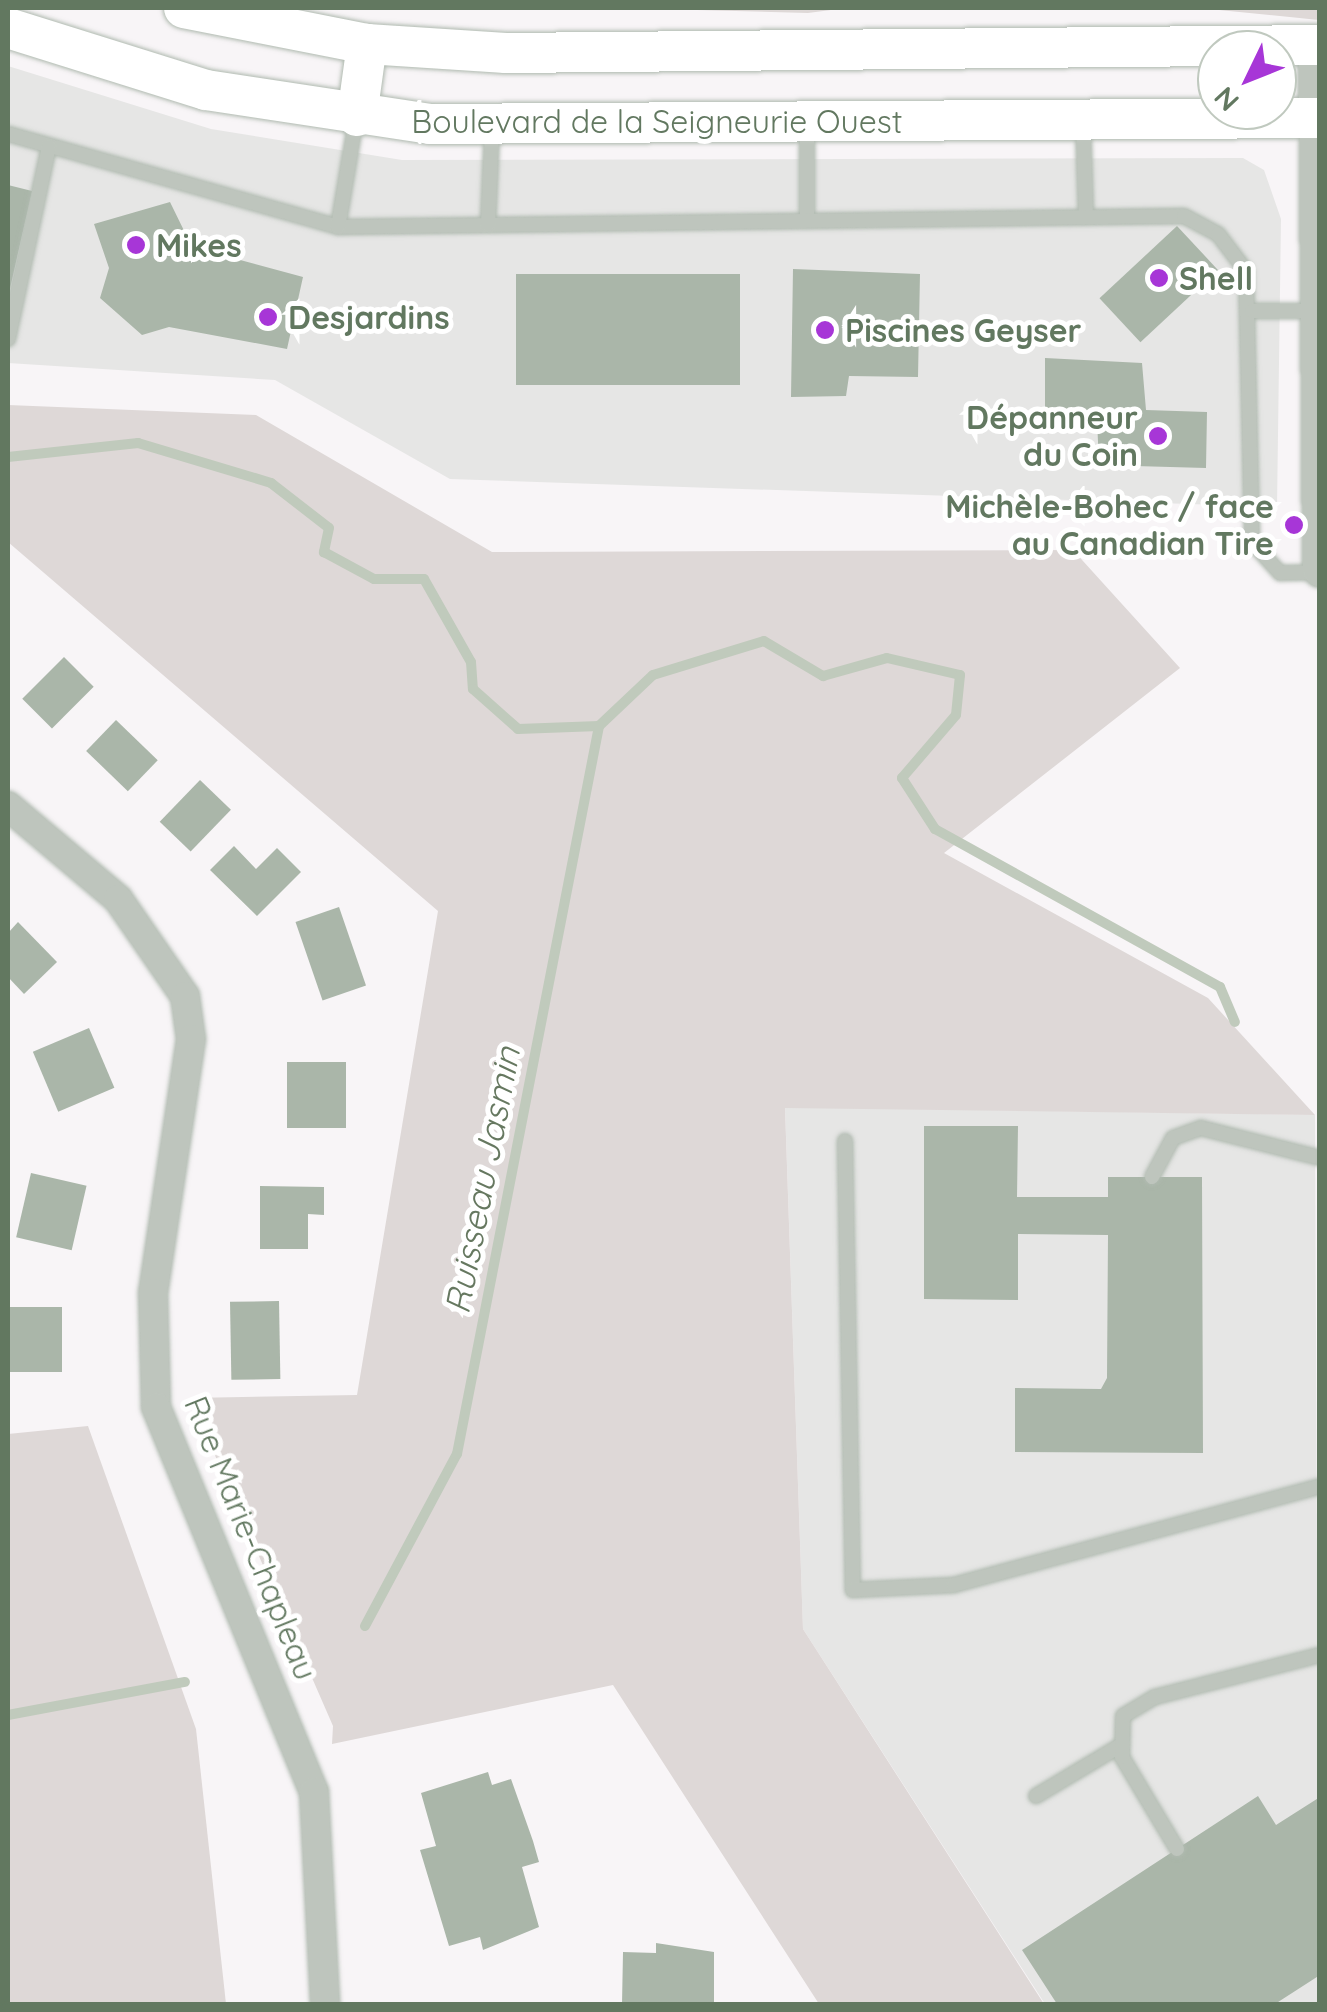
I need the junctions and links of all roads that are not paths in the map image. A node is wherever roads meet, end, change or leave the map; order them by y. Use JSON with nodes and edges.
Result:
{"nodes":[{"id":1,"x":184,"y":8,"type":"edge"},
{"id":2,"x":8,"y":28,"type":"edge"},
{"id":3,"x":367,"y":44,"type":"junction"},
{"id":4,"x":1318,"y":45,"type":"edge"},
{"id":5,"x":356,"y":116,"type":"junction"},
{"id":6,"x":1317,"y":118,"type":"edge"},
{"id":7,"x":1083,"y":120,"type":"junction"},
{"id":8,"x":807,"y":123,"type":"junction"},
{"id":9,"x":492,"y":128,"type":"junction"},
{"id":10,"x":8,"y":134,"type":"edge"},
{"id":11,"x":49,"y":146,"type":"junction"},
{"id":12,"x":1086,"y":217,"type":"junction"},
{"id":13,"x":808,"y":221,"type":"junction"},
{"id":14,"x":488,"y":225,"type":"junction"},
{"id":15,"x":338,"y":227,"type":"junction"},
{"id":16,"x":1252,"y":311,"type":"junction"},
{"id":17,"x":1317,"y":311,"type":"junction"},
{"id":18,"x":8,"y":340,"type":"edge"},
{"id":19,"x":1320,"y":571,"type":"edge"},
{"id":20,"x":8,"y":806,"type":"edge"},
{"id":21,"x":845,"y":1141,"type":"dead end"},
{"id":22,"x":1320,"y":1158,"type":"edge"},
{"id":23,"x":1152,"y":1177,"type":"dead end"},
{"id":24,"x":1320,"y":1486,"type":"edge"},
{"id":25,"x":1320,"y":1654,"type":"edge"},
{"id":26,"x":1118,"y":1747,"type":"junction"},
{"id":27,"x":1036,"y":1796,"type":"dead end"},
{"id":28,"x":1178,"y":1849,"type":"dead end"},
{"id":29,"x":325,"y":2004,"type":"edge"}],
"edges":[{"from":1,"to":3,"type":"main road"},
{"from":2,"to":5,"type":"main road","name":"Boulevard de la Seigneurie Ouest"},
{"from":3,"to":4,"type":"main road"},
{"from":3,"to":5,"type":"main road"},
{"from":4,"to":6,"type":"street"},
{"from":5,"to":9,"type":"main road","name":"Boulevard de la Seigneurie Ouest"},
{"from":5,"to":15,"type":"lane"},
{"from":6,"to":7,"type":"main road","name":"Boulevard de la Seigneurie Ouest"},
{"from":6,"to":17,"type":"street"},
{"from":7,"to":8,"type":"main road","name":"Boulevard de la Seigneurie Ouest"},
{"from":7,"to":12,"type":"lane"},
{"from":8,"to":9,"type":"main road","name":"Boulevard de la Seigneurie Ouest"},
{"from":8,"to":13,"type":"lane"},
{"from":9,"to":14,"type":"lane"},
{"from":10,"to":11,"type":"lane"},
{"from":11,"to":15,"type":"lane"},
{"from":11,"to":18,"type":"lane"},
{"from":12,"to":13,"type":"lane"},
{"from":12,"to":16,"type":"lane"},
{"from":13,"to":14,"type":"lane"},
{"from":14,"to":15,"type":"lane"},
{"from":16,"to":17,"type":"lane"},
{"from":16,"to":19,"type":"lane"},
{"from":17,"to":19,"type":"street"},
{"from":20,"to":29,"type":"street","name":"Rue Marie-Chapleau"},
{"from":21,"to":24,"type":"lane"},
{"from":22,"to":23,"type":"lane"},
{"from":25,"to":26,"type":"lane"},
{"from":26,"to":27,"type":"lane"},
{"from":26,"to":28,"type":"lane"}]}
